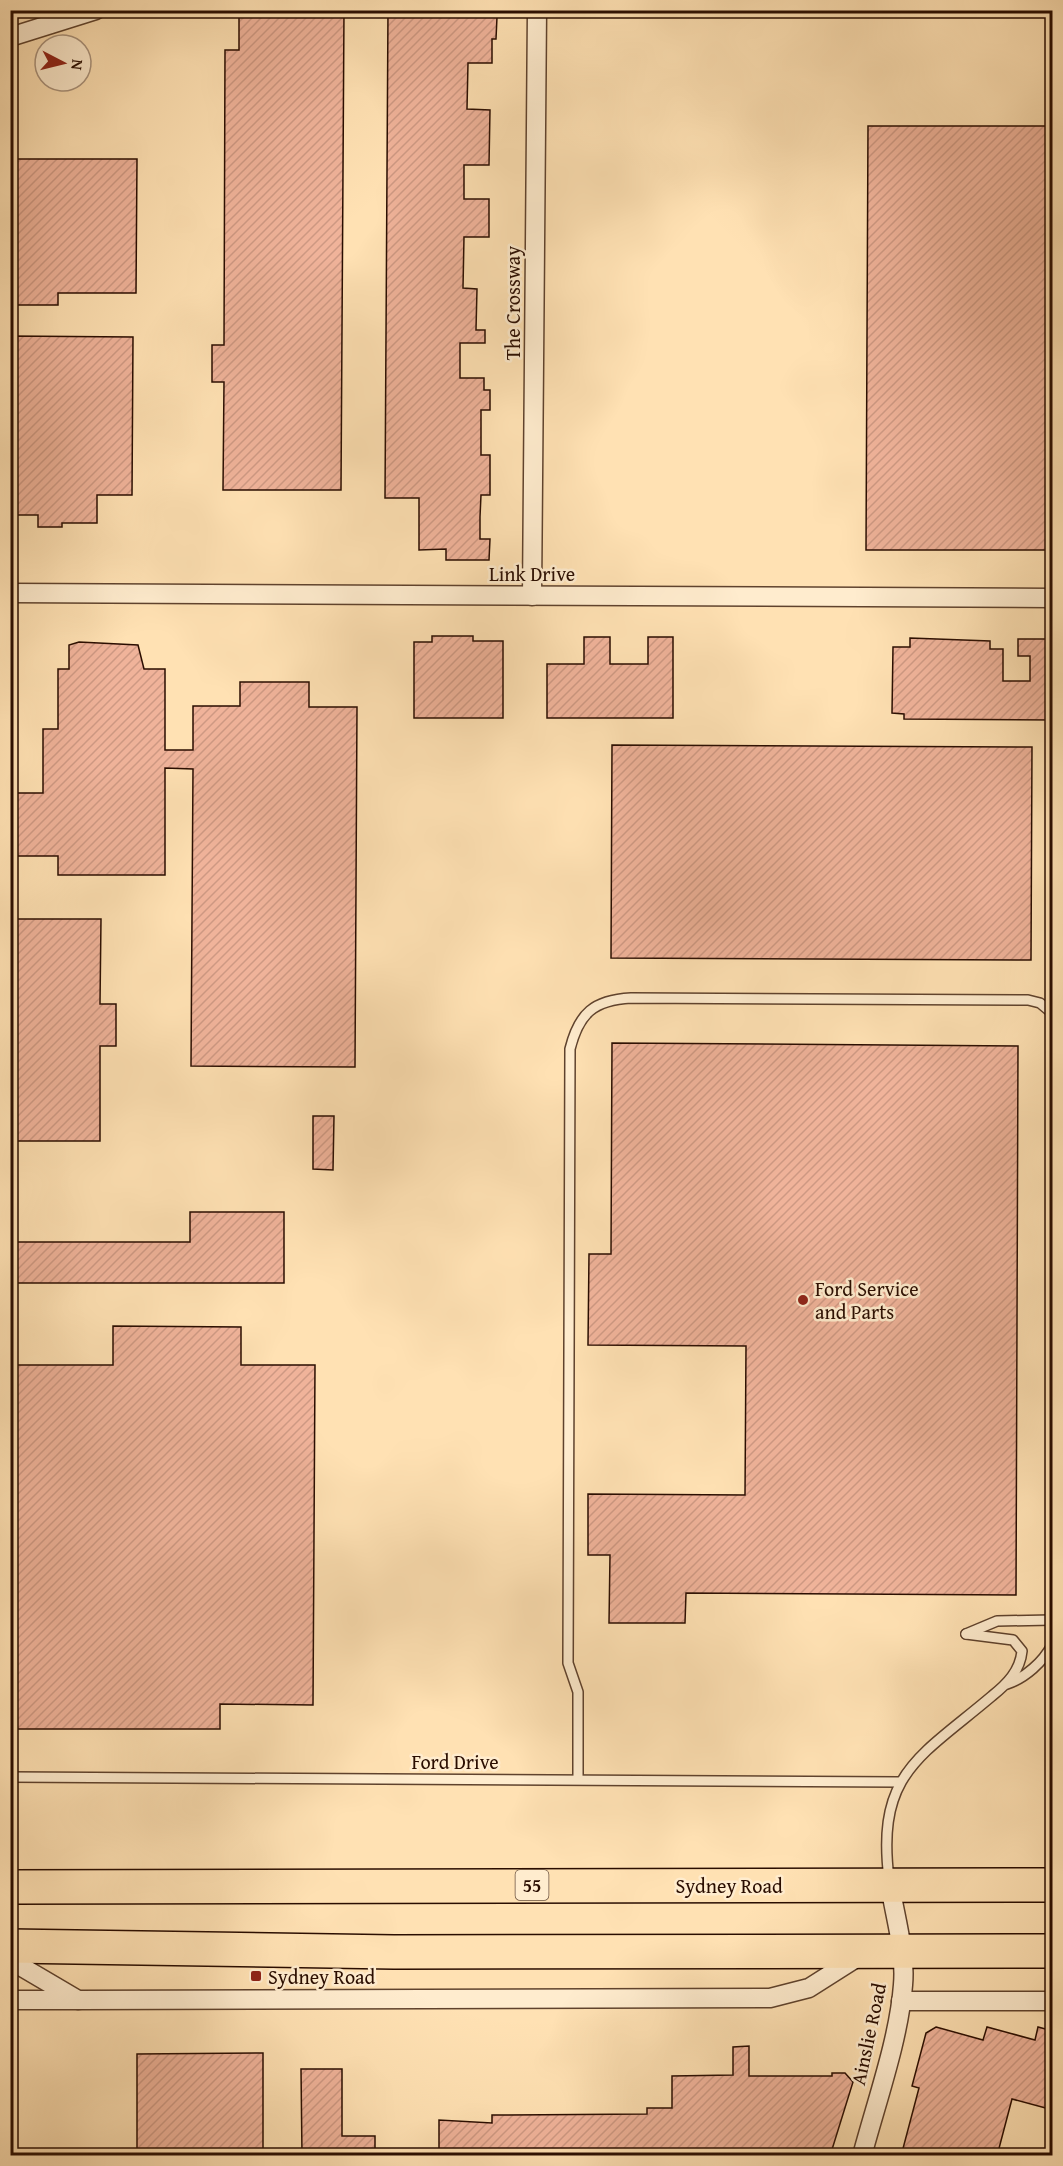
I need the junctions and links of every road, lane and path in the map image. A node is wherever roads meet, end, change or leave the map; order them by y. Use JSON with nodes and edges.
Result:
{"nodes":[{"id":1,"x":96,"y":10,"type":"edge"},
{"id":2,"x":537,"y":10,"type":"edge"},
{"id":3,"x":10,"y":37,"type":"edge"},
{"id":4,"x":10,"y":593,"type":"edge"},
{"id":5,"x":532,"y":596,"type":"junction"},
{"id":6,"x":1053,"y":598,"type":"edge"},
{"id":7,"x":1053,"y":1013,"type":"edge"},
{"id":8,"x":1016,"y":1620,"type":"junction"},
{"id":9,"x":1053,"y":1620,"type":"edge"},
{"id":10,"x":1013,"y":1640,"type":"junction"},
{"id":11,"x":1053,"y":1646,"type":"edge"},
{"id":12,"x":1053,"y":1656,"type":"edge"},
{"id":13,"x":1038,"y":1663,"type":"junction"},
{"id":14,"x":1005,"y":1685,"type":"junction"},
{"id":15,"x":10,"y":1777,"type":"edge"},
{"id":16,"x":578,"y":1779,"type":"junction"},
{"id":17,"x":899,"y":1782,"type":"junction"},
{"id":18,"x":890,"y":1885,"type":"junction"},
{"id":19,"x":1053,"y":1885,"type":"edge"},
{"id":20,"x":10,"y":1887,"type":"edge"},
{"id":21,"x":10,"y":1946,"type":"edge"},
{"id":22,"x":1053,"y":1951,"type":"edge"},
{"id":23,"x":865,"y":1952,"type":"junction"},
{"id":24,"x":901,"y":1952,"type":"junction"},
{"id":25,"x":10,"y":1960,"type":"edge"},
{"id":26,"x":10,"y":2000,"type":"edge"},
{"id":27,"x":78,"y":2000,"type":"junction"},
{"id":28,"x":901,"y":2001,"type":"junction"},
{"id":29,"x":1053,"y":2001,"type":"edge"},
{"id":30,"x":862,"y":2156,"type":"edge"}],
"edges":[{"from":1,"to":3,"type":"street"},
{"from":2,"to":5,"type":"street","name":"The Crossway"},
{"from":4,"to":5,"type":"street","name":"Link Drive"},
{"from":5,"to":6,"type":"street","name":"Link Drive"},
{"from":7,"to":16,"type":"lane"},
{"from":8,"to":9,"type":"lane"},
{"from":8,"to":10,"type":"lane"},
{"from":8,"to":10,"type":"lane"},
{"from":10,"to":14,"type":"lane"},
{"from":11,"to":13,"type":"lane"},
{"from":12,"to":13,"type":"lane"},
{"from":13,"to":14,"type":"lane"},
{"from":14,"to":17,"type":"lane"},
{"from":15,"to":16,"type":"lane","name":"Ford Drive"},
{"from":16,"to":17,"type":"lane","name":"Ford Drive"},
{"from":17,"to":18,"type":"lane"},
{"from":18,"to":19,"type":"highway","name":"Sydney Road","number":"55"},
{"from":18,"to":20,"type":"highway","name":"Sydney Road","number":"55"},
{"from":18,"to":24,"type":"street","name":"Ainslie Road"},
{"from":21,"to":23,"type":"highway"},
{"from":22,"to":24,"type":"highway"},
{"from":23,"to":24,"type":"highway"},
{"from":23,"to":27,"type":"street"},
{"from":24,"to":28,"type":"street","name":"Ainslie Road"},
{"from":25,"to":27,"type":"street"},
{"from":26,"to":27,"type":"street"},
{"from":28,"to":29,"type":"street"},
{"from":28,"to":30,"type":"street","name":"Ainslie Road"}]}
